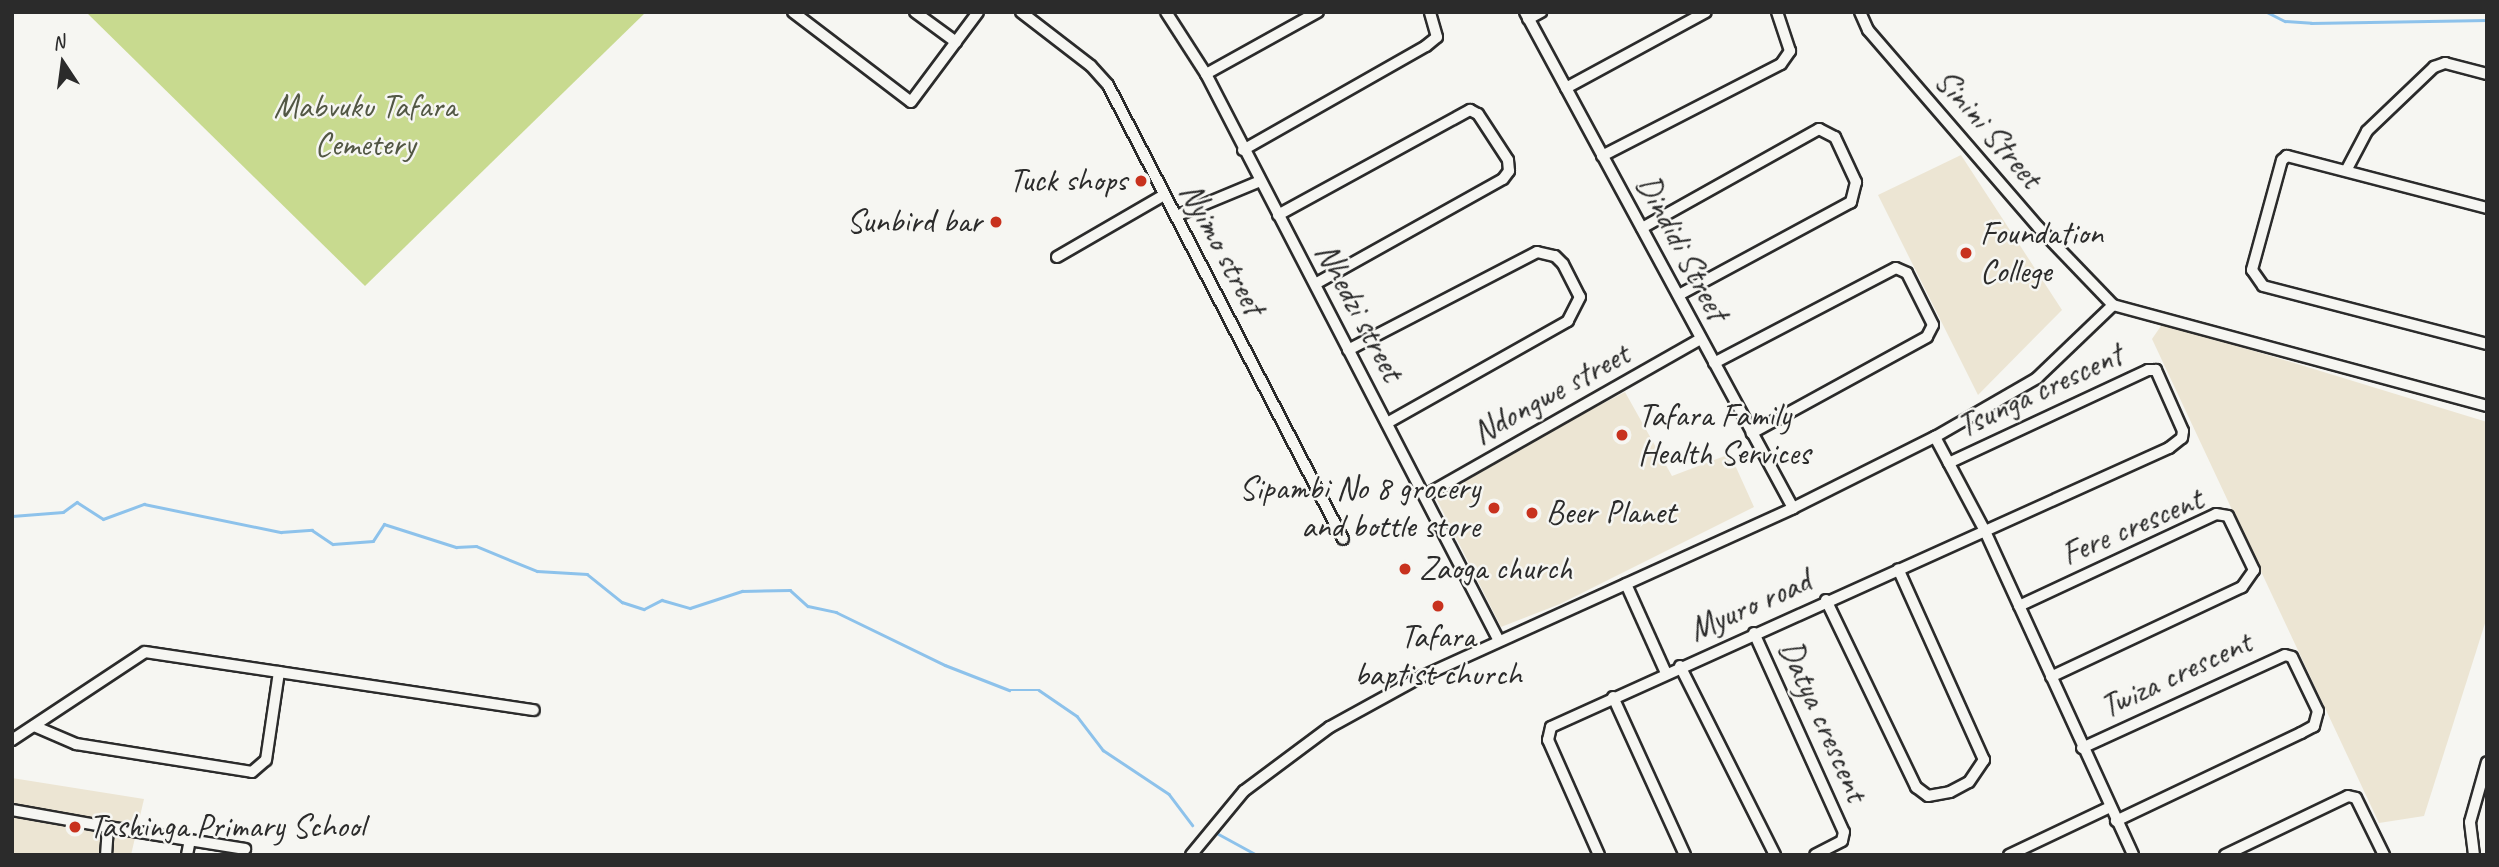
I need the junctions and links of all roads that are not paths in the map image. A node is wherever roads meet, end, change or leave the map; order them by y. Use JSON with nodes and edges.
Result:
{"nodes":[{"id":1,"x":793,"y":12,"type":"edge"},
{"id":2,"x":915,"y":12,"type":"edge"},
{"id":3,"x":978,"y":12,"type":"edge"},
{"id":4,"x":1021,"y":12,"type":"edge"},
{"id":5,"x":1166,"y":12,"type":"edge"},
{"id":6,"x":1318,"y":12,"type":"edge"},
{"id":7,"x":1430,"y":12,"type":"edge"},
{"id":8,"x":1541,"y":12,"type":"edge"},
{"id":9,"x":1706,"y":12,"type":"edge"},
{"id":10,"x":1777,"y":12,"type":"edge"},
{"id":11,"x":1860,"y":12,"type":"edge"},
{"id":12,"x":1527,"y":15,"type":"edge"},
{"id":13,"x":956,"y":42,"type":"junction"},
{"id":14,"x":1206,"y":74,"type":"junction"},
{"id":15,"x":2487,"y":74,"type":"edge"},
{"id":16,"x":1566,"y":88,"type":"junction"},
{"id":17,"x":1243,"y":149,"type":"junction"},
{"id":18,"x":1602,"y":156,"type":"junction"},
{"id":19,"x":2347,"y":169,"type":"junction"},
{"id":20,"x":1260,"y":181,"type":"junction"},
{"id":21,"x":1164,"y":195,"type":"junction"},
{"id":22,"x":2487,"y":208,"type":"edge"},
{"id":23,"x":1176,"y":215,"type":"junction"},
{"id":24,"x":1278,"y":215,"type":"junction"},
{"id":25,"x":1642,"y":228,"type":"junction"},
{"id":26,"x":1058,"y":257,"type":"dead end"},
{"id":27,"x":1315,"y":284,"type":"junction"},
{"id":28,"x":1679,"y":295,"type":"junction"},
{"id":29,"x":2113,"y":305,"type":"junction"},
{"id":30,"x":1701,"y":339,"type":"junction"},
{"id":31,"x":2487,"y":344,"type":"edge"},
{"id":32,"x":1348,"y":350,"type":"junction"},
{"id":33,"x":1714,"y":362,"type":"junction"},
{"id":34,"x":2487,"y":406,"type":"edge"},
{"id":35,"x":1387,"y":423,"type":"junction"},
{"id":36,"x":1752,"y":433,"type":"junction"},
{"id":37,"x":1935,"y":437,"type":"junction"},
{"id":38,"x":1949,"y":463,"type":"junction"},
{"id":39,"x":1426,"y":495,"type":"junction"},
{"id":40,"x":1793,"y":508,"type":"junction"},
{"id":41,"x":1984,"y":529,"type":"junction"},
{"id":42,"x":1343,"y":539,"type":"dead end"},
{"id":43,"x":1898,"y":569,"type":"junction"},
{"id":44,"x":1626,"y":584,"type":"junction"},
{"id":45,"x":1826,"y":600,"type":"junction"},
{"id":46,"x":2019,"y":606,"type":"junction"},
{"id":47,"x":1754,"y":633,"type":"junction"},
{"id":48,"x":1499,"y":641,"type":"junction"},
{"id":49,"x":1680,"y":666,"type":"junction"},
{"id":50,"x":279,"y":672,"type":"junction"},
{"id":51,"x":1666,"y":673,"type":"junction"},
{"id":52,"x":2051,"y":677,"type":"junction"},
{"id":53,"x":1613,"y":697,"type":"junction"},
{"id":54,"x":534,"y":710,"type":"dead end"},
{"id":55,"x":33,"y":726,"type":"junction"},
{"id":56,"x":12,"y":740,"type":"edge"},
{"id":57,"x":2082,"y":748,"type":"junction"},
{"id":58,"x":2487,"y":762,"type":"edge"},
{"id":59,"x":2110,"y":807,"type":"junction"},
{"id":60,"x":12,"y":810,"type":"edge"},
{"id":61,"x":2116,"y":821,"type":"junction"},
{"id":62,"x":108,"y":827,"type":"junction"},
{"id":63,"x":190,"y":840,"type":"junction"},
{"id":64,"x":246,"y":849,"type":"dead end"},
{"id":65,"x":106,"y":855,"type":"edge"},
{"id":66,"x":187,"y":855,"type":"edge"},
{"id":67,"x":1191,"y":855,"type":"edge"},
{"id":68,"x":1599,"y":855,"type":"edge"},
{"id":69,"x":1685,"y":855,"type":"edge"},
{"id":70,"x":1775,"y":855,"type":"edge"},
{"id":71,"x":1815,"y":855,"type":"edge"},
{"id":72,"x":2008,"y":855,"type":"edge"},
{"id":73,"x":2133,"y":855,"type":"edge"},
{"id":74,"x":2225,"y":855,"type":"edge"},
{"id":75,"x":2385,"y":855,"type":"edge"},
{"id":76,"x":2474,"y":855,"type":"edge"}],
"edges":[{"from":1,"to":13,"type":"street"},
{"from":2,"to":13,"type":"street"},
{"from":3,"to":13,"type":"street"},
{"from":4,"to":21,"type":"street","name":"Nyimo street"},
{"from":5,"to":14,"type":"street","name":"Nhedzi street"},
{"from":6,"to":14,"type":"street"},
{"from":7,"to":17,"type":"street"},
{"from":8,"to":12,"type":"street"},
{"from":9,"to":16,"type":"street"},
{"from":10,"to":18,"type":"street"},
{"from":11,"to":29,"type":"street","name":"Sinini Street"},
{"from":12,"to":16,"type":"street","name":"Dindidi Street"},
{"from":14,"to":17,"type":"street","name":"Nhedzi street"},
{"from":15,"to":19,"type":"street"},
{"from":16,"to":18,"type":"street","name":"Dindidi Street"},
{"from":17,"to":20,"type":"street","name":"Nhedzi street"},
{"from":18,"to":25,"type":"street","name":"Dindidi Street"},
{"from":19,"to":22,"type":"street"},
{"from":19,"to":31,"type":"street"},
{"from":20,"to":23,"type":"street"},
{"from":20,"to":24,"type":"street","name":"Nhedzi street"},
{"from":21,"to":23,"type":"street","name":"Nyimo street"},
{"from":21,"to":26,"type":"street"},
{"from":23,"to":42,"type":"street","name":"Nyimo street"},
{"from":24,"to":27,"type":"street","name":"Nhedzi street"},
{"from":24,"to":27,"type":"street"},
{"from":25,"to":28,"type":"street","name":"Dindidi Street"},
{"from":25,"to":28,"type":"street"},
{"from":27,"to":32,"type":"street","name":"Nhedzi street"},
{"from":28,"to":30,"type":"street","name":"Dindidi Street"},
{"from":29,"to":34,"type":"street"},
{"from":29,"to":37,"type":"street"},
{"from":30,"to":33,"type":"street","name":"Dindidi Street"},
{"from":30,"to":39,"type":"street","name":"Ndongwe street"},
{"from":32,"to":35,"type":"street","name":"Nhedzi street"},
{"from":32,"to":35,"type":"street"},
{"from":33,"to":36,"type":"street","name":"Dindidi Street"},
{"from":33,"to":36,"type":"street"},
{"from":35,"to":39,"type":"street","name":"Nhedzi street"},
{"from":36,"to":40,"type":"street","name":"Dindidi Street"},
{"from":37,"to":38,"type":"street"},
{"from":37,"to":40,"type":"street"},
{"from":38,"to":41,"type":"street"},
{"from":38,"to":41,"type":"street","name":"Tsunga crescent"},
{"from":39,"to":48,"type":"street","name":"Nhedzi street"},
{"from":40,"to":44,"type":"street"},
{"from":41,"to":43,"type":"street","name":"Myuro road"},
{"from":41,"to":46,"type":"street"},
{"from":43,"to":45,"type":"street","name":"Myuro road"},
{"from":43,"to":45,"type":"street"},
{"from":44,"to":48,"type":"street"},
{"from":44,"to":51,"type":"street"},
{"from":45,"to":47,"type":"street","name":"Myuro road"},
{"from":46,"to":52,"type":"street"},
{"from":46,"to":52,"type":"street","name":"Fere crescent"},
{"from":47,"to":49,"type":"street","name":"Myuro road"},
{"from":47,"to":71,"type":"street","name":"Datya crescent"},
{"from":48,"to":67,"type":"street"},
{"from":49,"to":51,"type":"street","name":"Myuro road"},
{"from":49,"to":70,"type":"street"},
{"from":50,"to":54,"type":"street"},
{"from":50,"to":55,"type":"street"},
{"from":50,"to":55,"type":"street"},
{"from":51,"to":53,"type":"street","name":"Myuro road"},
{"from":52,"to":57,"type":"street"},
{"from":53,"to":68,"type":"street","name":"Myuro road"},
{"from":53,"to":69,"type":"street"},
{"from":55,"to":56,"type":"street"},
{"from":57,"to":59,"type":"street"},
{"from":57,"to":61,"type":"street","name":"Twiza crescent"},
{"from":58,"to":76,"type":"street"},
{"from":59,"to":61,"type":"street"},
{"from":59,"to":72,"type":"street"},
{"from":60,"to":62,"type":"street"},
{"from":61,"to":73,"type":"street"},
{"from":62,"to":63,"type":"street"},
{"from":62,"to":65,"type":"street"},
{"from":63,"to":64,"type":"street"},
{"from":63,"to":66,"type":"street"},
{"from":74,"to":75,"type":"street"}]}
